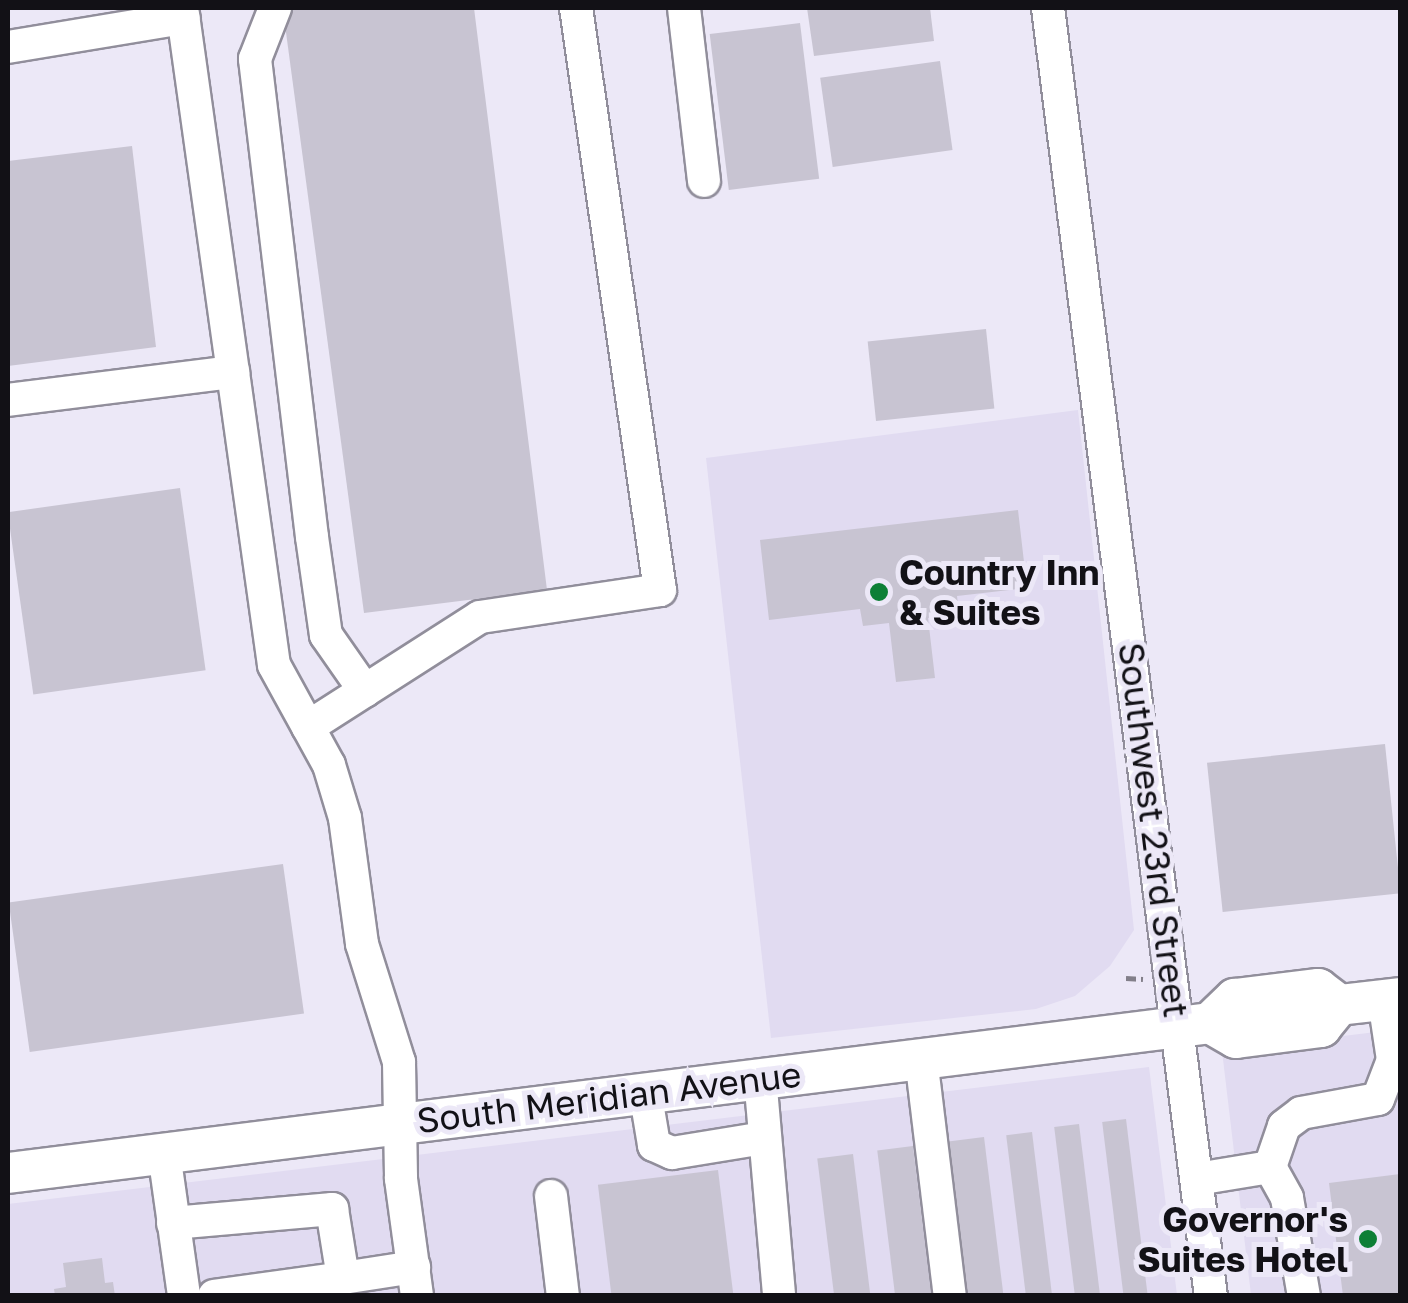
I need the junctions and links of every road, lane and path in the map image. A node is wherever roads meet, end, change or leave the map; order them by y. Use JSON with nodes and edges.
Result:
{"nodes":[{"id":1,"x":275,"y":8,"type":"edge"},
{"id":2,"x":576,"y":8,"type":"edge"},
{"id":3,"x":684,"y":8,"type":"edge"},
{"id":4,"x":1048,"y":8,"type":"edge"},
{"id":5,"x":183,"y":13,"type":"edge"},
{"id":6,"x":8,"y":47,"type":"edge"},
{"id":7,"x":704,"y":181,"type":"dead end"},
{"id":8,"x":233,"y":372,"type":"junction"},
{"id":9,"x":8,"y":400,"type":"edge"},
{"id":10,"x":366,"y":691,"type":"junction"},
{"id":11,"x":308,"y":727,"type":"junction"},
{"id":12,"x":1126,"y":978,"type":"dead end"},
{"id":13,"x":1148,"y":979,"type":"dead end"},
{"id":14,"x":1392,"y":998,"type":"edge"},
{"id":15,"x":1194,"y":1024,"type":"junction"},
{"id":16,"x":921,"y":1058,"type":"junction"},
{"id":17,"x":760,"y":1077,"type":"junction"},
{"id":18,"x":1395,"y":1087,"type":"edge"},
{"id":19,"x":645,"y":1091,"type":"junction"},
{"id":20,"x":400,"y":1123,"type":"junction"},
{"id":21,"x":764,"y":1138,"type":"junction"},
{"id":22,"x":164,"y":1153,"type":"junction"},
{"id":23,"x":1270,"y":1167,"type":"junction"},
{"id":24,"x":8,"y":1173,"type":"edge"},
{"id":25,"x":1197,"y":1180,"type":"junction"},
{"id":26,"x":550,"y":1196,"type":"dead end"},
{"id":27,"x":173,"y":1224,"type":"junction"},
{"id":28,"x":342,"y":1278,"type":"junction"},
{"id":29,"x":416,"y":1281,"type":"edge"},
{"id":30,"x":184,"y":1296,"type":"edge"},
{"id":31,"x":214,"y":1296,"type":"edge"},
{"id":32,"x":563,"y":1296,"type":"edge"},
{"id":33,"x":779,"y":1296,"type":"edge"},
{"id":34,"x":950,"y":1296,"type":"edge"},
{"id":35,"x":1210,"y":1296,"type":"edge"},
{"id":36,"x":1304,"y":1296,"type":"edge"}],
"edges":[{"from":1,"to":10,"type":"street"},
{"from":2,"to":10,"type":"street"},
{"from":3,"to":7,"type":"street"},
{"from":4,"to":15,"type":"street","name":"Southwest 23rd Street"},
{"from":5,"to":6,"type":"street"},
{"from":5,"to":8,"type":"street"},
{"from":8,"to":9,"type":"street"},
{"from":8,"to":11,"type":"street"},
{"from":10,"to":11,"type":"street"},
{"from":11,"to":20,"type":"street"},
{"from":12,"to":13,"type":"path"},
{"from":14,"to":15,"type":"main road","name":"South Meridian Avenue"},
{"from":14,"to":18,"type":"street"},
{"from":15,"to":16,"type":"main road","name":"South Meridian Avenue"},
{"from":15,"to":25,"type":"street","name":"Southwest 23rd Street"},
{"from":16,"to":17,"type":"main road","name":"South Meridian Avenue"},
{"from":16,"to":34,"type":"street"},
{"from":17,"to":19,"type":"main road","name":"South Meridian Avenue"},
{"from":17,"to":21,"type":"street"},
{"from":18,"to":23,"type":"street"},
{"from":19,"to":20,"type":"main road","name":"South Meridian Avenue"},
{"from":19,"to":21,"type":"street"},
{"from":20,"to":22,"type":"main road","name":"South Meridian Avenue"},
{"from":20,"to":29,"type":"street"},
{"from":21,"to":33,"type":"street"},
{"from":22,"to":24,"type":"main road","name":"South Meridian Avenue"},
{"from":22,"to":27,"type":"street"},
{"from":23,"to":25,"type":"street"},
{"from":23,"to":36,"type":"street"},
{"from":25,"to":35,"type":"street","name":"Southwest 23rd Street"},
{"from":26,"to":32,"type":"street"},
{"from":27,"to":28,"type":"street"},
{"from":27,"to":30,"type":"street"},
{"from":28,"to":29,"type":"street"},
{"from":28,"to":31,"type":"street"}]}
